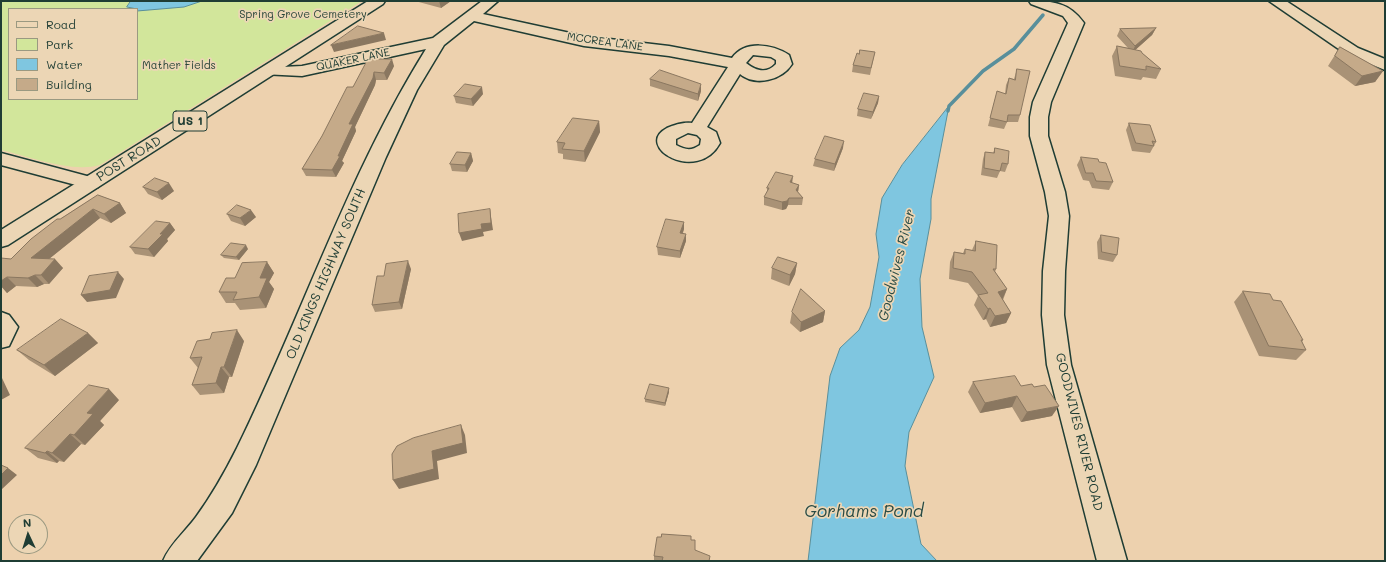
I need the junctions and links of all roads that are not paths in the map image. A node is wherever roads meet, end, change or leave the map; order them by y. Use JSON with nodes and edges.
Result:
{"nodes":[{"id":1,"x":378,"y":1,"type":"edge"},
{"id":2,"x":491,"y":1,"type":"edge"},
{"id":3,"x":1036,"y":1,"type":"edge"},
{"id":4,"x":1276,"y":1,"type":"edge"},
{"id":5,"x":472,"y":16,"type":"junction"},
{"id":6,"x":438,"y":42,"type":"junction"},
{"id":7,"x":1385,"y":65,"type":"edge"},
{"id":8,"x":268,"y":71,"type":"junction"},
{"id":9,"x":696,"y":129,"type":"dead end"},
{"id":10,"x":1,"y":159,"type":"edge"},
{"id":11,"x":91,"y":183,"type":"junction"},
{"id":12,"x":1,"y":240,"type":"edge"},
{"id":13,"x":1,"y":321,"type":"edge"},
{"id":14,"x":1,"y":339,"type":"edge"},
{"id":15,"x":178,"y":561,"type":"edge"},
{"id":16,"x":1112,"y":561,"type":"edge"}],
"edges":[{"from":1,"to":8,"type":"street","name":"POST ROAD","number":"US 1"},
{"from":2,"to":5,"type":"street","name":"OLD KINGS HIGHWAY SOUTH"},
{"from":3,"to":16,"type":"street","name":"GOODWIVES RIVER ROAD"},
{"from":4,"to":7,"type":"street"},
{"from":5,"to":6,"type":"street","name":"OLD KINGS HIGHWAY SOUTH"},
{"from":5,"to":9,"type":"street","name":"MCCREA LANE"},
{"from":6,"to":8,"type":"street","name":"QUAKER LANE"},
{"from":6,"to":15,"type":"street","name":"OLD KINGS HIGHWAY SOUTH"},
{"from":8,"to":11,"type":"street","name":"POST ROAD","number":"US 1"},
{"from":10,"to":11,"type":"street"},
{"from":11,"to":12,"type":"street","name":"POST ROAD","number":"US 1"},
{"from":13,"to":14,"type":"street"}]}
